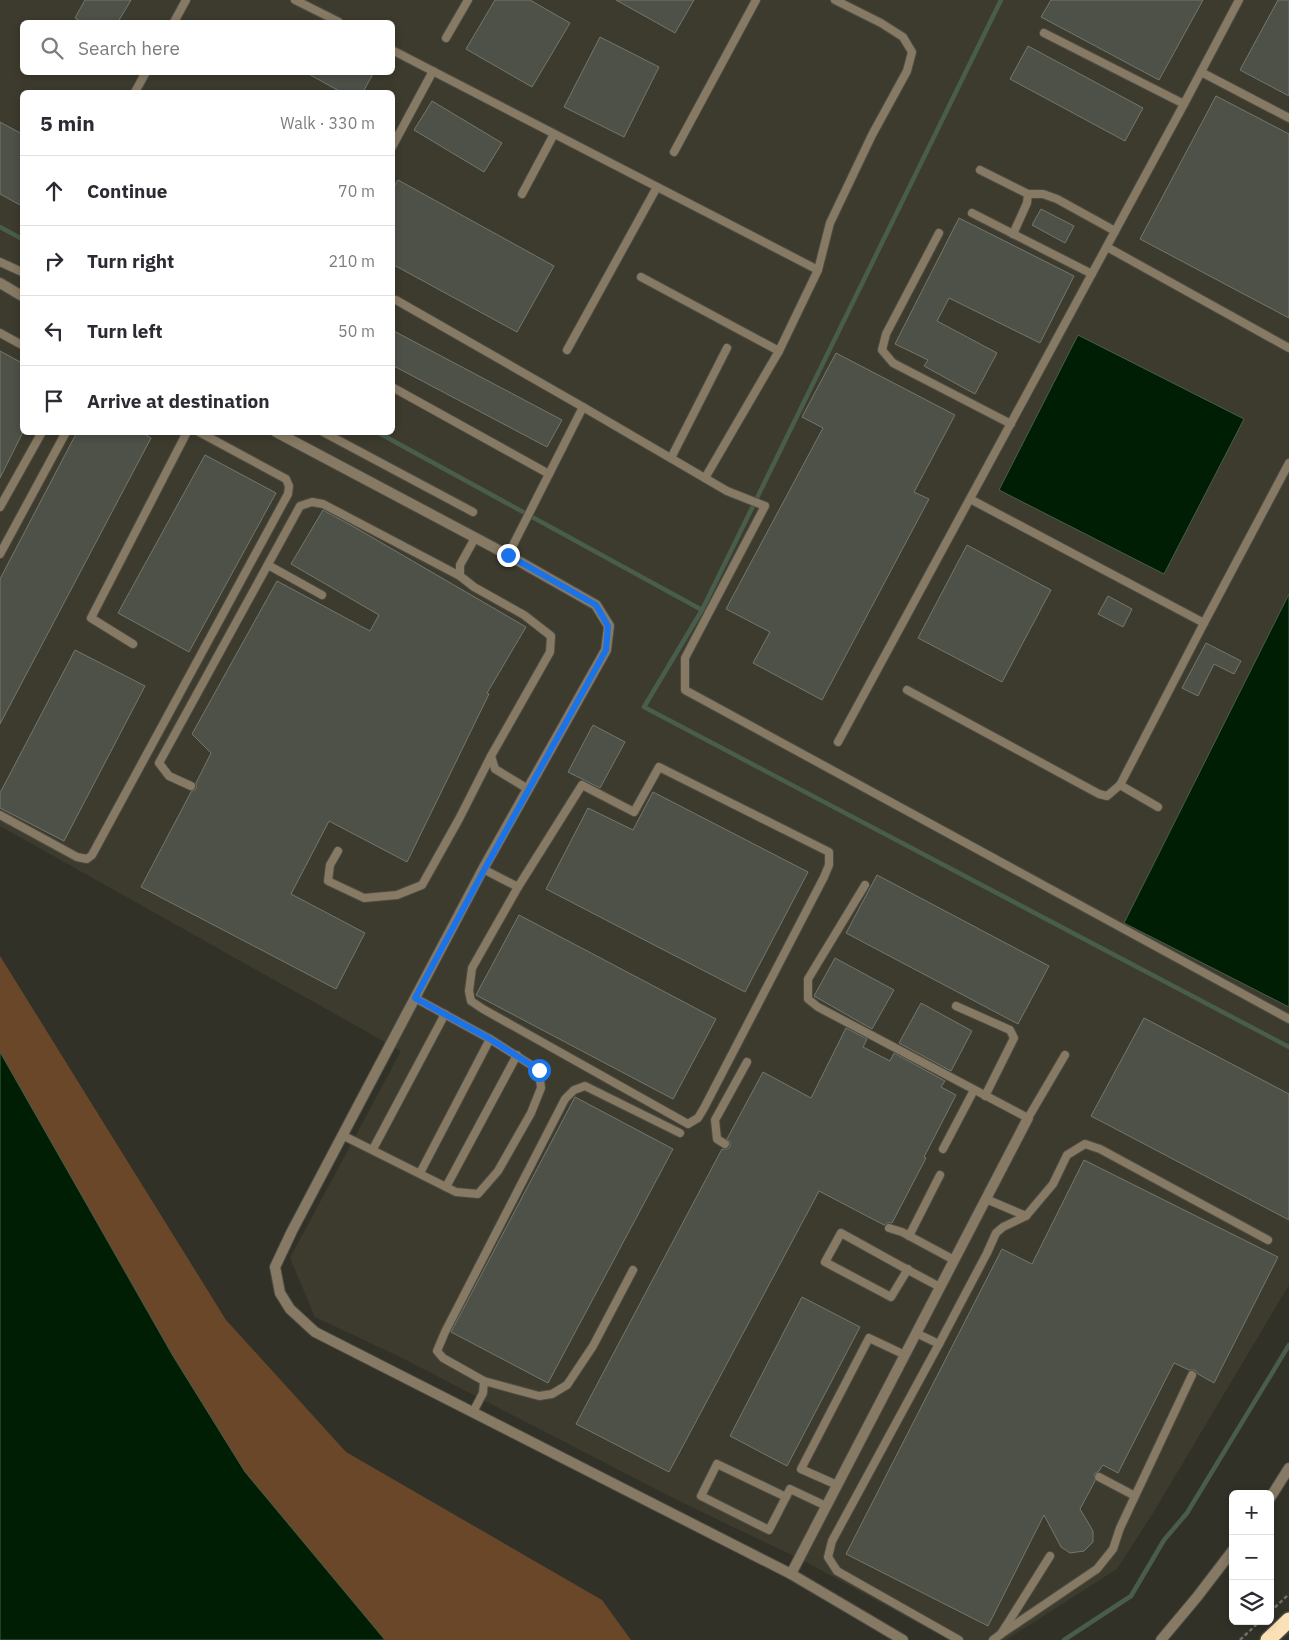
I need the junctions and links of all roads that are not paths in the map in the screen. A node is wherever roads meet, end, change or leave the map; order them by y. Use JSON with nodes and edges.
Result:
{"nodes":[{"id":1,"x":186,"y":0,"type":"edge"},
{"id":2,"x":295,"y":0,"type":"edge"},
{"id":3,"x":468,"y":0,"type":"edge"},
{"id":4,"x":756,"y":0,"type":"edge"},
{"id":5,"x":835,"y":0,"type":"edge"},
{"id":6,"x":1239,"y":0,"type":"edge"},
{"id":7,"x":175,"y":20,"type":"edge"},
{"id":8,"x":335,"y":20,"type":"edge"},
{"id":9,"x":1044,"y":33,"type":"dead end"},
{"id":10,"x":446,"y":38,"type":"dead end"},
{"id":11,"x":395,"y":52,"type":"edge"},
{"id":12,"x":433,"y":71,"type":"junction"},
{"id":13,"x":1201,"y":72,"type":"junction"},
{"id":14,"x":144,"y":75,"type":"edge"},
{"id":15,"x":137,"y":90,"type":"edge"},
{"id":16,"x":1184,"y":104,"type":"junction"},
{"id":17,"x":1289,"y":118,"type":"edge"},
{"id":18,"x":554,"y":134,"type":"junction"},
{"id":19,"x":395,"y":141,"type":"edge"},
{"id":20,"x":674,"y":152,"type":"dead end"},
{"id":21,"x":980,"y":170,"type":"dead end"},
{"id":22,"x":657,"y":187,"type":"junction"},
{"id":23,"x":522,"y":194,"type":"dead end"},
{"id":24,"x":1028,"y":194,"type":"junction"},
{"id":25,"x":972,"y":213,"type":"dead end"},
{"id":26,"x":1115,"y":231,"type":"junction"},
{"id":27,"x":939,"y":233,"type":"dead end"},
{"id":28,"x":1013,"y":234,"type":"junction"},
{"id":29,"x":1106,"y":247,"type":"junction"},
{"id":30,"x":0,"y":262,"type":"edge"},
{"id":31,"x":818,"y":270,"type":"junction"},
{"id":32,"x":20,"y":271,"type":"edge"},
{"id":33,"x":1092,"y":274,"type":"junction"},
{"id":34,"x":641,"y":277,"type":"dead end"},
{"id":35,"x":0,"y":284,"type":"edge"},
{"id":36,"x":20,"y":295,"type":"edge"},
{"id":37,"x":395,"y":300,"type":"edge"},
{"id":38,"x":0,"y":333,"type":"edge"},
{"id":39,"x":20,"y":344,"type":"edge"},
{"id":40,"x":727,"y":348,"type":"dead end"},
{"id":41,"x":1289,"y":348,"type":"edge"},
{"id":42,"x":567,"y":350,"type":"dead end"},
{"id":43,"x":779,"y":351,"type":"junction"},
{"id":44,"x":395,"y":389,"type":"edge"},
{"id":45,"x":583,"y":407,"type":"junction"},
{"id":46,"x":1010,"y":424,"type":"junction"},
{"id":47,"x":40,"y":435,"type":"edge"},
{"id":48,"x":64,"y":435,"type":"edge"},
{"id":49,"x":185,"y":435,"type":"edge"},
{"id":50,"x":205,"y":435,"type":"edge"},
{"id":51,"x":282,"y":435,"type":"edge"},
{"id":52,"x":329,"y":435,"type":"edge"},
{"id":53,"x":671,"y":458,"type":"junction"},
{"id":54,"x":1289,"y":463,"type":"edge"},
{"id":55,"x":549,"y":474,"type":"junction"},
{"id":56,"x":706,"y":478,"type":"junction"},
{"id":57,"x":970,"y":499,"type":"junction"},
{"id":58,"x":0,"y":507,"type":"edge"},
{"id":59,"x":473,"y":512,"type":"dead end"},
{"id":60,"x":475,"y":538,"type":"junction"},
{"id":61,"x":0,"y":554,"type":"edge"},
{"id":62,"x":508,"y":555,"type":"junction"},
{"id":63,"x":268,"y":565,"type":"junction"},
{"id":64,"x":460,"y":576,"type":"junction"},
{"id":65,"x":322,"y":595,"type":"dead end"},
{"id":66,"x":1204,"y":624,"type":"junction"},
{"id":67,"x":133,"y":644,"type":"dead end"},
{"id":68,"x":907,"y":690,"type":"dead end"},
{"id":69,"x":838,"y":742,"type":"dead end"},
{"id":70,"x":491,"y":756,"type":"junction"},
{"id":71,"x":1120,"y":785,"type":"junction"},
{"id":72,"x":191,"y":786,"type":"dead end"},
{"id":73,"x":528,"y":790,"type":"junction"},
{"id":74,"x":1158,"y":807,"type":"dead end"},
{"id":75,"x":0,"y":815,"type":"edge"},
{"id":76,"x":338,"y":851,"type":"dead end"},
{"id":77,"x":484,"y":870,"type":"junction"},
{"id":78,"x":865,"y":886,"type":"dead end"},
{"id":79,"x":518,"y":887,"type":"junction"},
{"id":80,"x":415,"y":998,"type":"junction"},
{"id":81,"x":956,"y":1006,"type":"dead end"},
{"id":82,"x":444,"y":1014,"type":"junction"},
{"id":83,"x":1289,"y":1019,"type":"edge"},
{"id":84,"x":490,"y":1039,"type":"junction"},
{"id":85,"x":517,"y":1055,"type":"junction"},
{"id":86,"x":1065,"y":1055,"type":"dead end"},
{"id":87,"x":747,"y":1062,"type":"dead end"},
{"id":88,"x":974,"y":1090,"type":"junction"},
{"id":89,"x":985,"y":1096,"type":"junction"},
{"id":90,"x":1028,"y":1118,"type":"junction"},
{"id":91,"x":680,"y":1133,"type":"dead end"},
{"id":92,"x":342,"y":1134,"type":"junction"},
{"id":93,"x":725,"y":1144,"type":"dead end"},
{"id":94,"x":373,"y":1149,"type":"junction"},
{"id":95,"x":943,"y":1149,"type":"dead end"},
{"id":96,"x":420,"y":1173,"type":"junction"},
{"id":97,"x":940,"y":1174,"type":"dead end"},
{"id":98,"x":446,"y":1187,"type":"junction"},
{"id":99,"x":986,"y":1199,"type":"junction"},
{"id":100,"x":1026,"y":1216,"type":"junction"},
{"id":101,"x":890,"y":1228,"type":"dead end"},
{"id":102,"x":909,"y":1236,"type":"junction"},
{"id":103,"x":1268,"y":1240,"type":"dead end"},
{"id":104,"x":954,"y":1260,"type":"junction"},
{"id":105,"x":908,"y":1269,"type":"junction"},
{"id":106,"x":633,"y":1270,"type":"dead end"},
{"id":107,"x":940,"y":1287,"type":"junction"},
{"id":108,"x":916,"y":1333,"type":"junction"},
{"id":109,"x":939,"y":1344,"type":"junction"},
{"id":110,"x":905,"y":1355,"type":"junction"},
{"id":111,"x":1192,"y":1375,"type":"dead end"},
{"id":112,"x":484,"y":1381,"type":"junction"},
{"id":113,"x":473,"y":1412,"type":"junction"},
{"id":114,"x":1289,"y":1468,"type":"edge"},
{"id":115,"x":1099,"y":1477,"type":"dead end"},
{"id":116,"x":837,"y":1485,"type":"junction"},
{"id":117,"x":1274,"y":1492,"type":"edge"},
{"id":118,"x":1135,"y":1496,"type":"junction"},
{"id":119,"x":786,"y":1497,"type":"junction"},
{"id":120,"x":826,"y":1506,"type":"junction"},
{"id":121,"x":1229,"y":1555,"type":"edge"},
{"id":122,"x":1050,"y":1556,"type":"dead end"},
{"id":123,"x":791,"y":1574,"type":"junction"},
{"id":124,"x":1288,"y":1622,"type":"edge"},
{"id":125,"x":1001,"y":1634,"type":"junction"},
{"id":126,"x":903,"y":1640,"type":"edge"},
{"id":127,"x":959,"y":1640,"type":"edge"},
{"id":128,"x":993,"y":1640,"type":"edge"},
{"id":129,"x":1161,"y":1640,"type":"edge"},
{"id":130,"x":1268,"y":1640,"type":"edge"}],
"edges":[{"from":1,"to":7,"type":"lane"},
{"from":2,"to":8,"type":"lane"},
{"from":3,"to":10,"type":"lane"},
{"from":4,"to":20,"type":"lane"},
{"from":5,"to":31,"type":"lane"},
{"from":6,"to":13,"type":"lane"},
{"from":9,"to":16,"type":"lane"},
{"from":11,"to":12,"type":"lane"},
{"from":12,"to":18,"type":"lane"},
{"from":12,"to":19,"type":"lane"},
{"from":13,"to":16,"type":"lane"},
{"from":13,"to":17,"type":"lane"},
{"from":14,"to":15,"type":"lane"},
{"from":16,"to":26,"type":"lane"},
{"from":18,"to":22,"type":"lane"},
{"from":18,"to":23,"type":"lane"},
{"from":21,"to":24,"type":"lane"},
{"from":22,"to":31,"type":"lane"},
{"from":22,"to":42,"type":"lane"},
{"from":24,"to":26,"type":"lane"},
{"from":24,"to":28,"type":"lane"},
{"from":25,"to":28,"type":"lane"},
{"from":26,"to":29,"type":"lane"},
{"from":27,"to":46,"type":"lane"},
{"from":28,"to":33,"type":"lane"},
{"from":29,"to":33,"type":"lane"},
{"from":29,"to":41,"type":"lane"},
{"from":30,"to":32,"type":"lane"},
{"from":31,"to":43,"type":"lane"},
{"from":33,"to":46,"type":"lane"},
{"from":34,"to":43,"type":"lane"},
{"from":35,"to":36,"type":"street"},
{"from":37,"to":45,"type":"lane"},
{"from":38,"to":39,"type":"lane"},
{"from":40,"to":53,"type":"lane"},
{"from":43,"to":56,"type":"lane"},
{"from":44,"to":55,"type":"lane"},
{"from":45,"to":53,"type":"lane"},
{"from":45,"to":55,"type":"lane"},
{"from":46,"to":57,"type":"lane"},
{"from":47,"to":58,"type":"lane"},
{"from":48,"to":61,"type":"lane"},
{"from":49,"to":67,"type":"lane"},
{"from":50,"to":75,"type":"lane"},
{"from":51,"to":60,"type":"street"},
{"from":52,"to":59,"type":"lane"},
{"from":53,"to":56,"type":"lane"},
{"from":54,"to":66,"type":"lane"},
{"from":55,"to":62,"type":"lane"},
{"from":56,"to":83,"type":"lane"},
{"from":57,"to":66,"type":"lane"},
{"from":57,"to":69,"type":"lane"},
{"from":60,"to":62,"type":"street"},
{"from":60,"to":64,"type":"lane"},
{"from":62,"to":73,"type":"street"},
{"from":63,"to":64,"type":"lane"},
{"from":63,"to":65,"type":"lane"},
{"from":63,"to":72,"type":"lane"},
{"from":64,"to":70,"type":"lane"},
{"from":66,"to":71,"type":"lane"},
{"from":68,"to":71,"type":"lane"},
{"from":70,"to":73,"type":"lane"},
{"from":70,"to":76,"type":"lane"},
{"from":71,"to":74,"type":"lane"},
{"from":73,"to":77,"type":"street"},
{"from":77,"to":79,"type":"lane"},
{"from":77,"to":80,"type":"street"},
{"from":78,"to":88,"type":"lane"},
{"from":79,"to":79,"type":"lane"},
{"from":80,"to":82,"type":"lane"},
{"from":80,"to":92,"type":"street"},
{"from":81,"to":89,"type":"lane"},
{"from":82,"to":84,"type":"lane"},
{"from":82,"to":94,"type":"lane"},
{"from":84,"to":85,"type":"lane"},
{"from":84,"to":96,"type":"lane"},
{"from":85,"to":98,"type":"lane"},
{"from":85,"to":98,"type":"lane"},
{"from":86,"to":90,"type":"lane"},
{"from":87,"to":93,"type":"lane"},
{"from":88,"to":89,"type":"lane"},
{"from":88,"to":95,"type":"lane"},
{"from":89,"to":90,"type":"lane"},
{"from":90,"to":99,"type":"street"},
{"from":91,"to":112,"type":"lane"},
{"from":92,"to":94,"type":"lane"},
{"from":92,"to":113,"type":"street"},
{"from":94,"to":96,"type":"lane"},
{"from":96,"to":98,"type":"lane"},
{"from":97,"to":102,"type":"lane"},
{"from":99,"to":100,"type":"lane"},
{"from":99,"to":104,"type":"street"},
{"from":100,"to":103,"type":"lane"},
{"from":100,"to":109,"type":"lane"},
{"from":101,"to":102,"type":"lane"},
{"from":102,"to":104,"type":"lane"},
{"from":104,"to":107,"type":"street"},
{"from":105,"to":105,"type":"lane"},
{"from":105,"to":107,"type":"lane"},
{"from":106,"to":112,"type":"lane"},
{"from":107,"to":108,"type":"street"},
{"from":108,"to":109,"type":"lane"},
{"from":108,"to":110,"type":"street"},
{"from":109,"to":127,"type":"lane"},
{"from":110,"to":116,"type":"street"},
{"from":110,"to":116,"type":"lane"},
{"from":111,"to":118,"type":"lane"},
{"from":112,"to":113,"type":"lane"},
{"from":113,"to":123,"type":"street"},
{"from":114,"to":117,"type":"street"},
{"from":115,"to":118,"type":"lane"},
{"from":116,"to":120,"type":"street"},
{"from":118,"to":125,"type":"lane"},
{"from":119,"to":119,"type":"lane"},
{"from":119,"to":120,"type":"lane"},
{"from":120,"to":123,"type":"street"},
{"from":121,"to":129,"type":"street"},
{"from":122,"to":125,"type":"lane"},
{"from":123,"to":126,"type":"street"},
{"from":124,"to":130,"type":"highway"},
{"from":125,"to":128,"type":"lane"}]}
